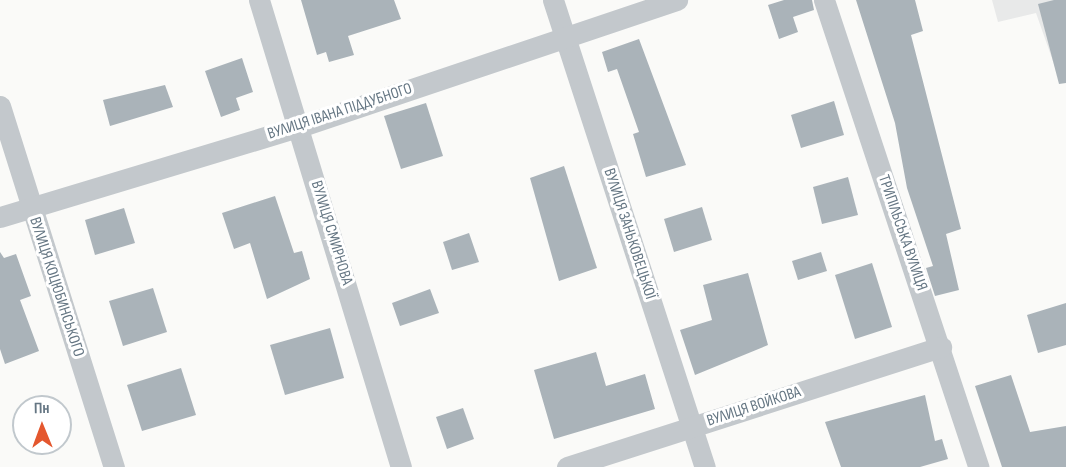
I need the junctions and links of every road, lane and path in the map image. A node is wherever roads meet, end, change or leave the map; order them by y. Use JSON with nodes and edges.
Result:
{"nodes":[{"id":1,"x":259,"y":0,"type":"edge"},
{"id":2,"x":553,"y":0,"type":"edge"},
{"id":3,"x":677,"y":0,"type":"edge"},
{"id":4,"x":824,"y":0,"type":"edge"},
{"id":5,"x":564,"y":36,"type":"junction"},
{"id":6,"x":0,"y":106,"type":"edge"},
{"id":7,"x":299,"y":127,"type":"junction"},
{"id":8,"x":30,"y":208,"type":"junction"},
{"id":9,"x":0,"y":217,"type":"edge"},
{"id":10,"x":941,"y":347,"type":"junction"},
{"id":11,"x":693,"y":427,"type":"junction"},
{"id":12,"x":114,"y":467,"type":"edge"},
{"id":13,"x":401,"y":467,"type":"edge"},
{"id":14,"x":567,"y":467,"type":"edge"},
{"id":15,"x":705,"y":467,"type":"edge"},
{"id":16,"x":978,"y":467,"type":"edge"}],
"edges":[{"from":1,"to":7,"type":"street","name":"ВУЛИЦЯ СМИРНОВА"},
{"from":2,"to":5,"type":"street","name":"ВУЛИЦЯ ЗАНЬКОВЕЦЬКОЇ"},
{"from":3,"to":5,"type":"street","name":"ВУЛИЦЯ ІВАНА ПІДДУБНОГО"},
{"from":4,"to":10,"type":"street","name":"ТРИПІЛЬСЬКА ВУЛИЦЯ"},
{"from":5,"to":7,"type":"street","name":"ВУЛИЦЯ ІВАНА ПІДДУБНОГО"},
{"from":5,"to":11,"type":"street","name":"ВУЛИЦЯ ЗАНЬКОВЕЦЬКОЇ"},
{"from":6,"to":8,"type":"street","name":"ВУЛИЦЯ КОЦЮБИНСЬКОГО"},
{"from":7,"to":8,"type":"street","name":"ВУЛИЦЯ ІВАНА ПІДДУБНОГО"},
{"from":7,"to":13,"type":"street","name":"ВУЛИЦЯ СМИРНОВА"},
{"from":8,"to":9,"type":"street","name":"ВУЛИЦЯ ІВАНА ПІДДУБНОГО"},
{"from":8,"to":12,"type":"street","name":"ВУЛИЦЯ КОЦЮБИНСЬКОГО"},
{"from":10,"to":11,"type":"street","name":"ВУЛИЦЯ ВОЙКОВА"},
{"from":10,"to":16,"type":"street","name":"ТРИПІЛЬСЬКА ВУЛИЦЯ"},
{"from":11,"to":14,"type":"street","name":"ВУЛИЦЯ ВОЙКОВА"},
{"from":11,"to":15,"type":"street","name":"ВУЛИЦЯ ЗАНЬКОВЕЦЬКОЇ"}]}
